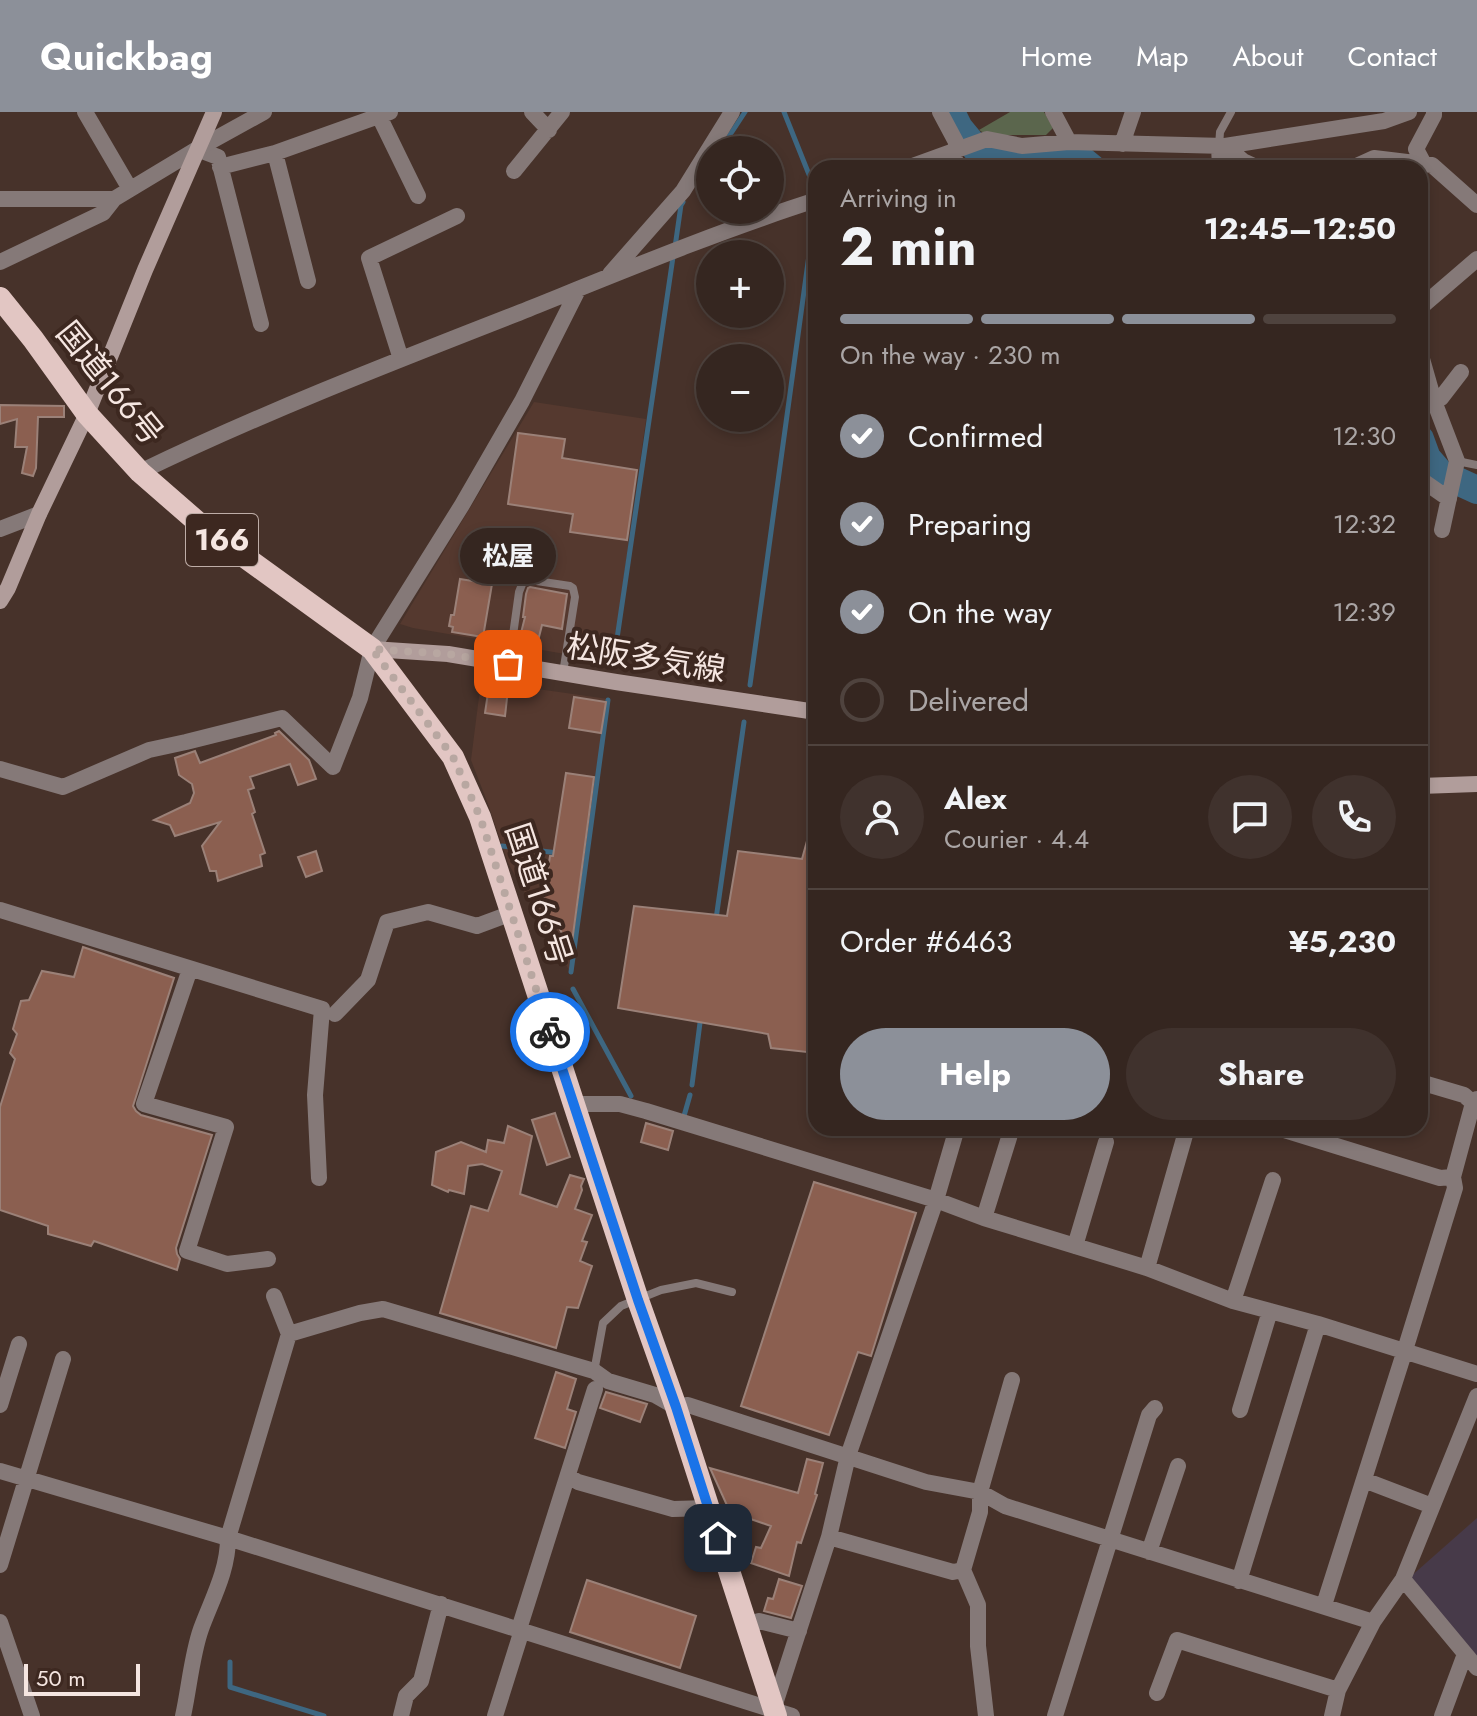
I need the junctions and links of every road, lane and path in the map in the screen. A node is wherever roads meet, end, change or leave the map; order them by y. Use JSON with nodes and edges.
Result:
{"nodes":[{"id":1,"x":85,"y":112,"type":"edge"},
{"id":2,"x":214,"y":112,"type":"edge"},
{"id":3,"x":264,"y":112,"type":"edge"},
{"id":4,"x":532,"y":112,"type":"edge"},
{"id":5,"x":562,"y":112,"type":"edge"},
{"id":6,"x":732,"y":112,"type":"edge"},
{"id":7,"x":940,"y":112,"type":"edge"},
{"id":8,"x":1053,"y":112,"type":"edge"},
{"id":9,"x":1133,"y":112,"type":"edge"},
{"id":10,"x":1231,"y":112,"type":"edge"},
{"id":11,"x":1409,"y":112,"type":"edge"},
{"id":12,"x":1434,"y":112,"type":"edge"},
{"id":13,"x":384,"y":114,"type":"edge"},
{"id":14,"x":549,"y":130,"type":"junction"},
{"id":15,"x":1069,"y":142,"type":"junction"},
{"id":16,"x":1122,"y":144,"type":"junction"},
{"id":17,"x":1222,"y":146,"type":"junction"},
{"id":18,"x":197,"y":149,"type":"junction"},
{"id":19,"x":957,"y":150,"type":"junction"},
{"id":20,"x":275,"y":153,"type":"junction"},
{"id":21,"x":929,"y":160,"type":"edge"},
{"id":22,"x":955,"y":160,"type":"edge"},
{"id":23,"x":1221,"y":160,"type":"edge"},
{"id":24,"x":1242,"y":160,"type":"edge"},
{"id":25,"x":1370,"y":160,"type":"edge"},
{"id":26,"x":1391,"y":160,"type":"edge"},
{"id":27,"x":1422,"y":160,"type":"edge"},
{"id":28,"x":1428,"y":164,"type":"edge"},
{"id":29,"x":220,"y":167,"type":"junction"},
{"id":30,"x":514,"y":171,"type":"dead end"},
{"id":31,"x":130,"y":189,"type":"junction"},
{"id":32,"x":418,"y":196,"type":"dead end"},
{"id":33,"x":0,"y":199,"type":"edge"},
{"id":34,"x":114,"y":199,"type":"junction"},
{"id":35,"x":808,"y":203,"type":"edge"},
{"id":36,"x":1477,"y":205,"type":"edge"},
{"id":37,"x":457,"y":216,"type":"dead end"},
{"id":38,"x":1477,"y":259,"type":"edge"},
{"id":39,"x":0,"y":262,"type":"edge"},
{"id":40,"x":607,"y":278,"type":"junction"},
{"id":41,"x":308,"y":281,"type":"dead end"},
{"id":42,"x":578,"y":290,"type":"junction"},
{"id":43,"x":0,"y":298,"type":"edge"},
{"id":44,"x":1428,"y":301,"type":"edge"},
{"id":45,"x":261,"y":324,"type":"dead end"},
{"id":46,"x":401,"y":359,"type":"junction"},
{"id":47,"x":1461,"y":372,"type":"dead end"},
{"id":48,"x":1428,"y":380,"type":"edge"},
{"id":49,"x":1434,"y":401,"type":"junction"},
{"id":50,"x":87,"y":414,"type":"junction"},
{"id":51,"x":1457,"y":462,"type":"junction"},
{"id":52,"x":1477,"y":465,"type":"edge"},
{"id":53,"x":140,"y":472,"type":"junction"},
{"id":54,"x":1428,"y":484,"type":"edge"},
{"id":55,"x":1450,"y":495,"type":"junction"},
{"id":56,"x":39,"y":514,"type":"junction"},
{"id":57,"x":0,"y":529,"type":"edge"},
{"id":58,"x":1442,"y":530,"type":"dead end"},
{"id":59,"x":0,"y":601,"type":"edge"},
{"id":60,"x":372,"y":649,"type":"junction"},
{"id":61,"x":508,"y":664,"type":"junction"},
{"id":62,"x":563,"y":673,"type":"junction"},
{"id":63,"x":808,"y":711,"type":"edge"},
{"id":64,"x":0,"y":769,"type":"edge"},
{"id":65,"x":1477,"y":784,"type":"edge"},
{"id":66,"x":1428,"y":786,"type":"edge"},
{"id":67,"x":0,"y":910,"type":"edge"},
{"id":68,"x":512,"y":913,"type":"junction"},
{"id":69,"x":190,"y":969,"type":"junction"},
{"id":70,"x":335,"y":1014,"type":"dead end"},
{"id":71,"x":1428,"y":1084,"type":"edge"},
{"id":72,"x":1476,"y":1102,"type":"edge"},
{"id":73,"x":574,"y":1104,"type":"junction"},
{"id":74,"x":955,"y":1136,"type":"edge"},
{"id":75,"x":1010,"y":1136,"type":"edge"},
{"id":76,"x":1185,"y":1136,"type":"edge"},
{"id":77,"x":1304,"y":1136,"type":"edge"},
{"id":78,"x":1106,"y":1142,"type":"dead end"},
{"id":79,"x":1453,"y":1177,"type":"junction"},
{"id":80,"x":319,"y":1178,"type":"dead end"},
{"id":81,"x":1273,"y":1180,"type":"dead end"},
{"id":82,"x":936,"y":1200,"type":"junction"},
{"id":83,"x":984,"y":1218,"type":"junction"},
{"id":84,"x":1075,"y":1246,"type":"junction"},
{"id":85,"x":268,"y":1259,"type":"dead end"},
{"id":86,"x":1147,"y":1268,"type":"junction"},
{"id":87,"x":732,"y":1292,"type":"dead end"},
{"id":88,"x":274,"y":1296,"type":"dead end"},
{"id":89,"x":638,"y":1300,"type":"junction"},
{"id":90,"x":1233,"y":1301,"type":"junction"},
{"id":91,"x":1270,"y":1311,"type":"junction"},
{"id":92,"x":1318,"y":1324,"type":"junction"},
{"id":93,"x":289,"y":1334,"type":"junction"},
{"id":94,"x":19,"y":1344,"type":"dead end"},
{"id":95,"x":1405,"y":1350,"type":"junction"},
{"id":96,"x":63,"y":1359,"type":"dead end"},
{"id":97,"x":594,"y":1371,"type":"junction"},
{"id":98,"x":1477,"y":1374,"type":"edge"},
{"id":99,"x":1012,"y":1380,"type":"dead end"},
{"id":100,"x":595,"y":1389,"type":"joint"},
{"id":101,"x":1477,"y":1396,"type":"edge"},
{"id":102,"x":0,"y":1405,"type":"edge"},
{"id":103,"x":676,"y":1407,"type":"junction"},
{"id":104,"x":1155,"y":1408,"type":"dead end"},
{"id":105,"x":1240,"y":1410,"type":"dead end"},
{"id":106,"x":848,"y":1456,"type":"junction"},
{"id":107,"x":1178,"y":1466,"type":"dead end"},
{"id":108,"x":0,"y":1471,"type":"edge"},
{"id":109,"x":568,"y":1476,"type":"junction"},
{"id":110,"x":25,"y":1479,"type":"junction"},
{"id":111,"x":1364,"y":1480,"type":"junction"},
{"id":112,"x":980,"y":1492,"type":"junction"},
{"id":113,"x":1432,"y":1506,"type":"junction"},
{"id":114,"x":709,"y":1508,"type":"junction"},
{"id":115,"x":829,"y":1537,"type":"junction"},
{"id":116,"x":228,"y":1538,"type":"junction"},
{"id":117,"x":1111,"y":1540,"type":"junction"},
{"id":118,"x":1149,"y":1552,"type":"junction"},
{"id":119,"x":0,"y":1565,"type":"edge"},
{"id":120,"x":963,"y":1570,"type":"junction"},
{"id":121,"x":1403,"y":1579,"type":"junction"},
{"id":122,"x":1239,"y":1581,"type":"junction"},
{"id":123,"x":441,"y":1604,"type":"junction"},
{"id":124,"x":1324,"y":1605,"type":"junction"},
{"id":125,"x":0,"y":1622,"type":"edge"},
{"id":126,"x":1373,"y":1622,"type":"junction"},
{"id":127,"x":747,"y":1627,"type":"junction"},
{"id":128,"x":521,"y":1629,"type":"junction"},
{"id":129,"x":799,"y":1631,"type":"junction"},
{"id":130,"x":1465,"y":1654,"type":"junction"},
{"id":131,"x":1477,"y":1668,"type":"edge"},
{"id":132,"x":1338,"y":1690,"type":"junction"},
{"id":133,"x":1157,"y":1693,"type":"dead end"},
{"id":134,"x":778,"y":1714,"type":"edge"},
{"id":135,"x":32,"y":1716,"type":"edge"},
{"id":136,"x":183,"y":1716,"type":"edge"},
{"id":137,"x":401,"y":1716,"type":"edge"},
{"id":138,"x":495,"y":1716,"type":"edge"},
{"id":139,"x":986,"y":1716,"type":"edge"},
{"id":140,"x":1055,"y":1716,"type":"edge"},
{"id":141,"x":1332,"y":1716,"type":"edge"},
{"id":142,"x":1442,"y":1716,"type":"edge"}],
"edges":[{"from":1,"to":31,"type":"street"},
{"from":2,"to":18,"type":"main road"},
{"from":3,"to":18,"type":"street"},
{"from":4,"to":14,"type":"street"},
{"from":5,"to":14,"type":"street"},
{"from":6,"to":40,"type":"street"},
{"from":7,"to":19,"type":"street"},
{"from":8,"to":15,"type":"street"},
{"from":9,"to":16,"type":"street"},
{"from":10,"to":17,"type":"lane"},
{"from":11,"to":17,"type":"street"},
{"from":12,"to":27,"type":"street"},
{"from":13,"to":20,"type":"street"},
{"from":13,"to":32,"type":"street"},
{"from":14,"to":30,"type":"street"},
{"from":15,"to":16,"type":"street"},
{"from":15,"to":19,"type":"street"},
{"from":16,"to":17,"type":"street"},
{"from":17,"to":23,"type":"street"},
{"from":17,"to":24,"type":"street"},
{"from":18,"to":29,"type":"street"},
{"from":18,"to":31,"type":"street"},
{"from":18,"to":50,"type":"main road"},
{"from":19,"to":21,"type":"street"},
{"from":19,"to":22,"type":"street"},
{"from":20,"to":29,"type":"street"},
{"from":20,"to":41,"type":"street"},
{"from":25,"to":26,"type":"street"},
{"from":28,"to":36,"type":"street"},
{"from":29,"to":45,"type":"street"},
{"from":31,"to":34,"type":"street"},
{"from":33,"to":34,"type":"street"},
{"from":34,"to":39,"type":"street"},
{"from":35,"to":40,"type":"street"},
{"from":37,"to":46,"type":"street"},
{"from":38,"to":44,"type":"street"},
{"from":40,"to":42,"type":"street"},
{"from":42,"to":46,"type":"street"},
{"from":42,"to":60,"type":"street"},
{"from":43,"to":50,"type":"highway","name":"国道166号","number":"166"},
{"from":46,"to":53,"type":"street"},
{"from":47,"to":49,"type":"street"},
{"from":48,"to":49,"type":"street"},
{"from":49,"to":51,"type":"street"},
{"from":50,"to":53,"type":"highway","name":"国道166号","number":"166"},
{"from":50,"to":56,"type":"main road"},
{"from":51,"to":52,"type":"lane"},
{"from":51,"to":55,"type":"street"},
{"from":53,"to":60,"type":"highway","name":"国道166号","number":"166"},
{"from":54,"to":55,"type":"street"},
{"from":55,"to":58,"type":"street"},
{"from":56,"to":57,"type":"street"},
{"from":56,"to":59,"type":"main road"},
{"from":60,"to":61,"type":"main road","name":"松阪多気線"},
{"from":60,"to":64,"type":"street"},
{"from":60,"to":68,"type":"highway","name":"国道166号","number":"166"},
{"from":61,"to":62,"type":"main road","name":"松阪多気線"},
{"from":61,"to":62,"type":"lane"},
{"from":62,"to":63,"type":"main road","name":"松阪多気線"},
{"from":65,"to":66,"type":"main road"},
{"from":67,"to":69,"type":"street"},
{"from":68,"to":70,"type":"street"},
{"from":68,"to":73,"type":"highway","name":"国道166号","number":"166"},
{"from":69,"to":80,"type":"street"},
{"from":69,"to":85,"type":"street"},
{"from":71,"to":72,"type":"street"},
{"from":72,"to":79,"type":"street"},
{"from":73,"to":82,"type":"street"},
{"from":73,"to":89,"type":"highway","name":"国道166号","number":"166"},
{"from":74,"to":82,"type":"street"},
{"from":75,"to":83,"type":"street"},
{"from":76,"to":86,"type":"street"},
{"from":77,"to":79,"type":"street"},
{"from":78,"to":84,"type":"street"},
{"from":79,"to":95,"type":"street"},
{"from":81,"to":90,"type":"street"},
{"from":82,"to":83,"type":"street"},
{"from":82,"to":106,"type":"street"},
{"from":83,"to":84,"type":"street"},
{"from":84,"to":86,"type":"street"},
{"from":86,"to":90,"type":"street"},
{"from":87,"to":89,"type":"lane"},
{"from":88,"to":93,"type":"street"},
{"from":89,"to":97,"type":"lane"},
{"from":89,"to":103,"type":"highway","name":"国道166号","number":"166"},
{"from":90,"to":91,"type":"street"},
{"from":91,"to":92,"type":"street"},
{"from":91,"to":105,"type":"street"},
{"from":92,"to":95,"type":"street"},
{"from":92,"to":122,"type":"street"},
{"from":93,"to":97,"type":"street"},
{"from":93,"to":116,"type":"street"},
{"from":94,"to":102,"type":"street"},
{"from":95,"to":98,"type":"street"},
{"from":95,"to":111,"type":"street"},
{"from":96,"to":110,"type":"street"},
{"from":97,"to":100,"type":"lane"},
{"from":97,"to":103,"type":"street"},
{"from":99,"to":112,"type":"street"},
{"from":100,"to":109,"type":"street"},
{"from":101,"to":113,"type":"street"},
{"from":103,"to":106,"type":"street"},
{"from":103,"to":114,"type":"highway","name":"国道166号","number":"166"},
{"from":104,"to":117,"type":"street"},
{"from":106,"to":112,"type":"street"},
{"from":106,"to":115,"type":"street"},
{"from":107,"to":118,"type":"street"},
{"from":108,"to":110,"type":"street"},
{"from":109,"to":114,"type":"street"},
{"from":109,"to":128,"type":"street"},
{"from":110,"to":116,"type":"street"},
{"from":110,"to":119,"type":"street"},
{"from":111,"to":113,"type":"street"},
{"from":111,"to":124,"type":"street"},
{"from":112,"to":117,"type":"street"},
{"from":112,"to":120,"type":"street"},
{"from":113,"to":121,"type":"street"},
{"from":114,"to":127,"type":"highway","name":"国道166号","number":"166"},
{"from":115,"to":120,"type":"street"},
{"from":115,"to":129,"type":"street"},
{"from":116,"to":123,"type":"street"},
{"from":116,"to":136,"type":"street"},
{"from":117,"to":118,"type":"street"},
{"from":117,"to":140,"type":"street"},
{"from":118,"to":122,"type":"street"},
{"from":120,"to":139,"type":"street"},
{"from":121,"to":126,"type":"street"},
{"from":121,"to":130,"type":"street"},
{"from":122,"to":124,"type":"street"},
{"from":123,"to":128,"type":"street"},
{"from":123,"to":137,"type":"street"},
{"from":124,"to":126,"type":"street"},
{"from":125,"to":135,"type":"street"},
{"from":126,"to":132,"type":"street"},
{"from":127,"to":129,"type":"street"},
{"from":127,"to":134,"type":"highway","name":"国道166号","number":"166"},
{"from":128,"to":134,"type":"street"},
{"from":128,"to":138,"type":"street"},
{"from":129,"to":134,"type":"street"},
{"from":130,"to":131,"type":"street"},
{"from":130,"to":142,"type":"street"},
{"from":132,"to":133,"type":"street"},
{"from":132,"to":141,"type":"street"}]}
